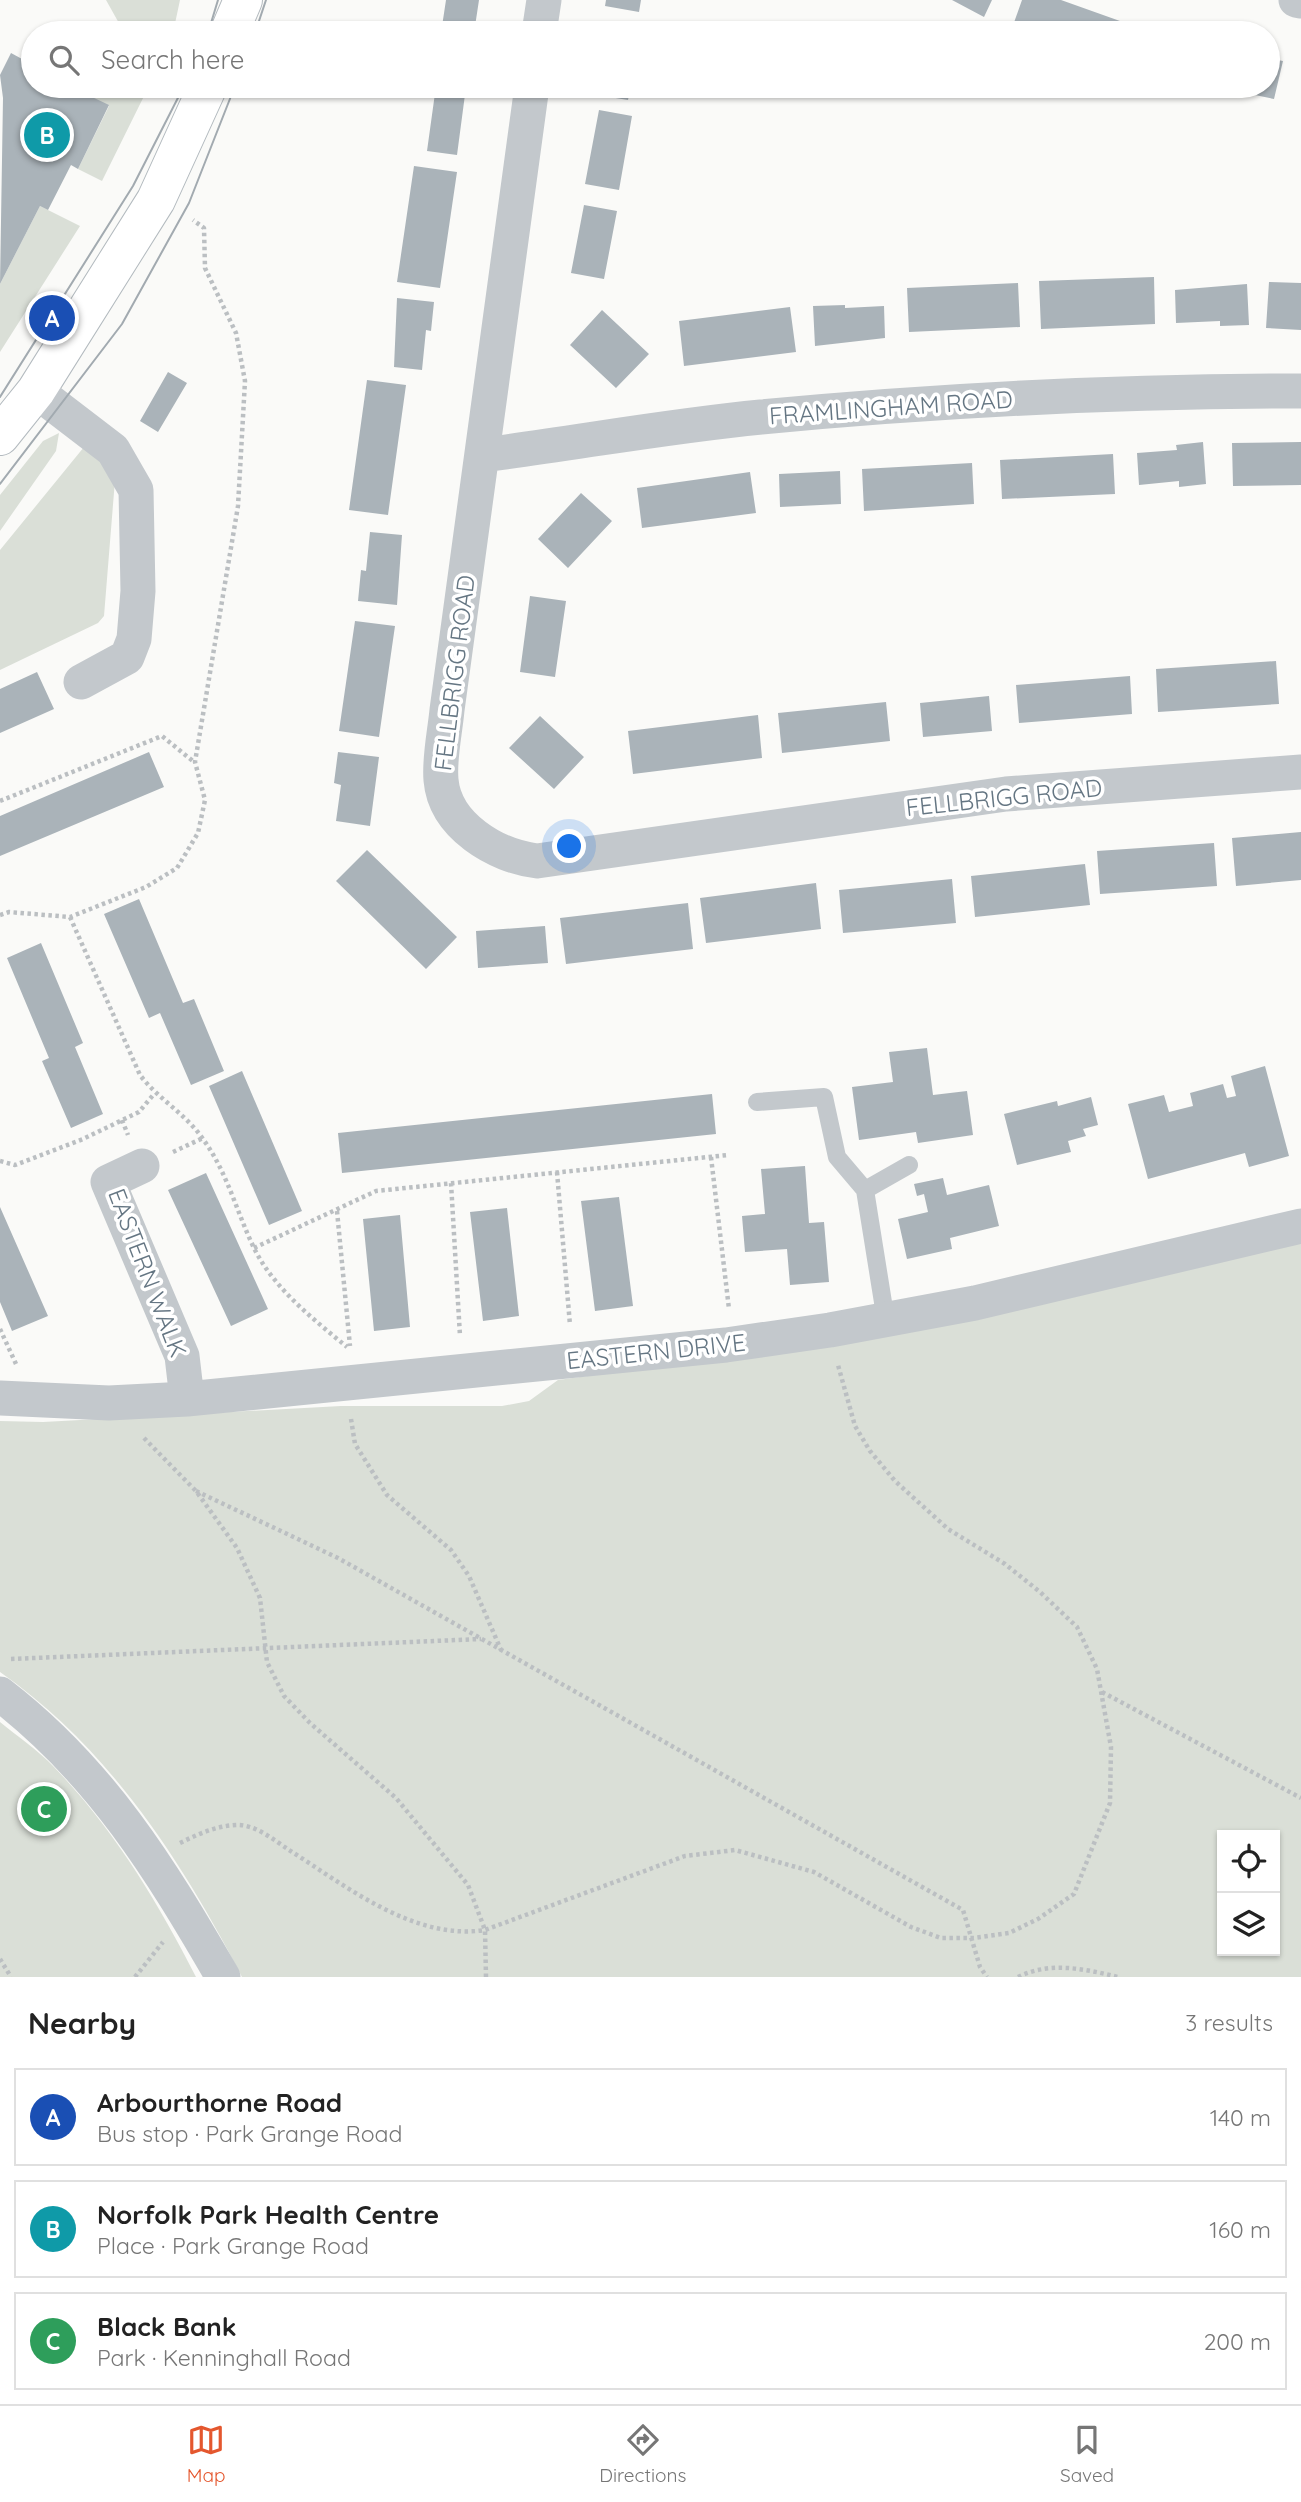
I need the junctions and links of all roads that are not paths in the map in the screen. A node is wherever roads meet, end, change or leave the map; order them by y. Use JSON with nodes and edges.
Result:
{"nodes":[{"id":1,"x":243,"y":0,"type":"edge"},
{"id":2,"x":544,"y":0,"type":"edge"},
{"id":3,"x":234,"y":21,"type":"edge"},
{"id":4,"x":541,"y":21,"type":"edge"},
{"id":5,"x":203,"y":98,"type":"edge"},
{"id":6,"x":530,"y":98,"type":"edge"},
{"id":7,"x":36,"y":391,"type":"junction"},
{"id":8,"x":1301,"y":391,"type":"edge"},
{"id":9,"x":0,"y":436,"type":"edge"},
{"id":10,"x":483,"y":455,"type":"junction"},
{"id":11,"x":81,"y":682,"type":"dead end"},
{"id":12,"x":1301,"y":772,"type":"edge"},
{"id":13,"x":757,"y":1102,"type":"dead end"},
{"id":14,"x":142,"y":1166,"type":"dead end"},
{"id":15,"x":909,"y":1166,"type":"dead end"},
{"id":16,"x":865,"y":1190,"type":"junction"},
{"id":17,"x":1301,"y":1226,"type":"edge"},
{"id":18,"x":886,"y":1321,"type":"junction"},
{"id":19,"x":9,"y":1383,"type":"edge"},
{"id":20,"x":187,"y":1399,"type":"junction"},
{"id":21,"x":0,"y":1694,"type":"edge"},
{"id":22,"x":223,"y":1977,"type":"edge"}],
"edges":[{"from":1,"to":3,"type":"street"},
{"from":2,"to":4,"type":"street"},
{"from":5,"to":7,"type":"street"},
{"from":6,"to":10,"type":"street","name":"FELLBRIGG ROAD"},
{"from":7,"to":9,"type":"street"},
{"from":7,"to":11,"type":"street"},
{"from":8,"to":10,"type":"street","name":"FRAMLINGHAM ROAD"},
{"from":10,"to":12,"type":"street","name":"FELLBRIGG ROAD"},
{"from":13,"to":16,"type":"lane"},
{"from":14,"to":20,"type":"street","name":"EASTERN WALK"},
{"from":15,"to":16,"type":"lane"},
{"from":16,"to":18,"type":"lane"},
{"from":17,"to":18,"type":"street","name":"EASTERN DRIVE"},
{"from":18,"to":20,"type":"street","name":"EASTERN DRIVE"},
{"from":19,"to":20,"type":"street","name":"EASTERN DRIVE"},
{"from":21,"to":22,"type":"street"}]}
